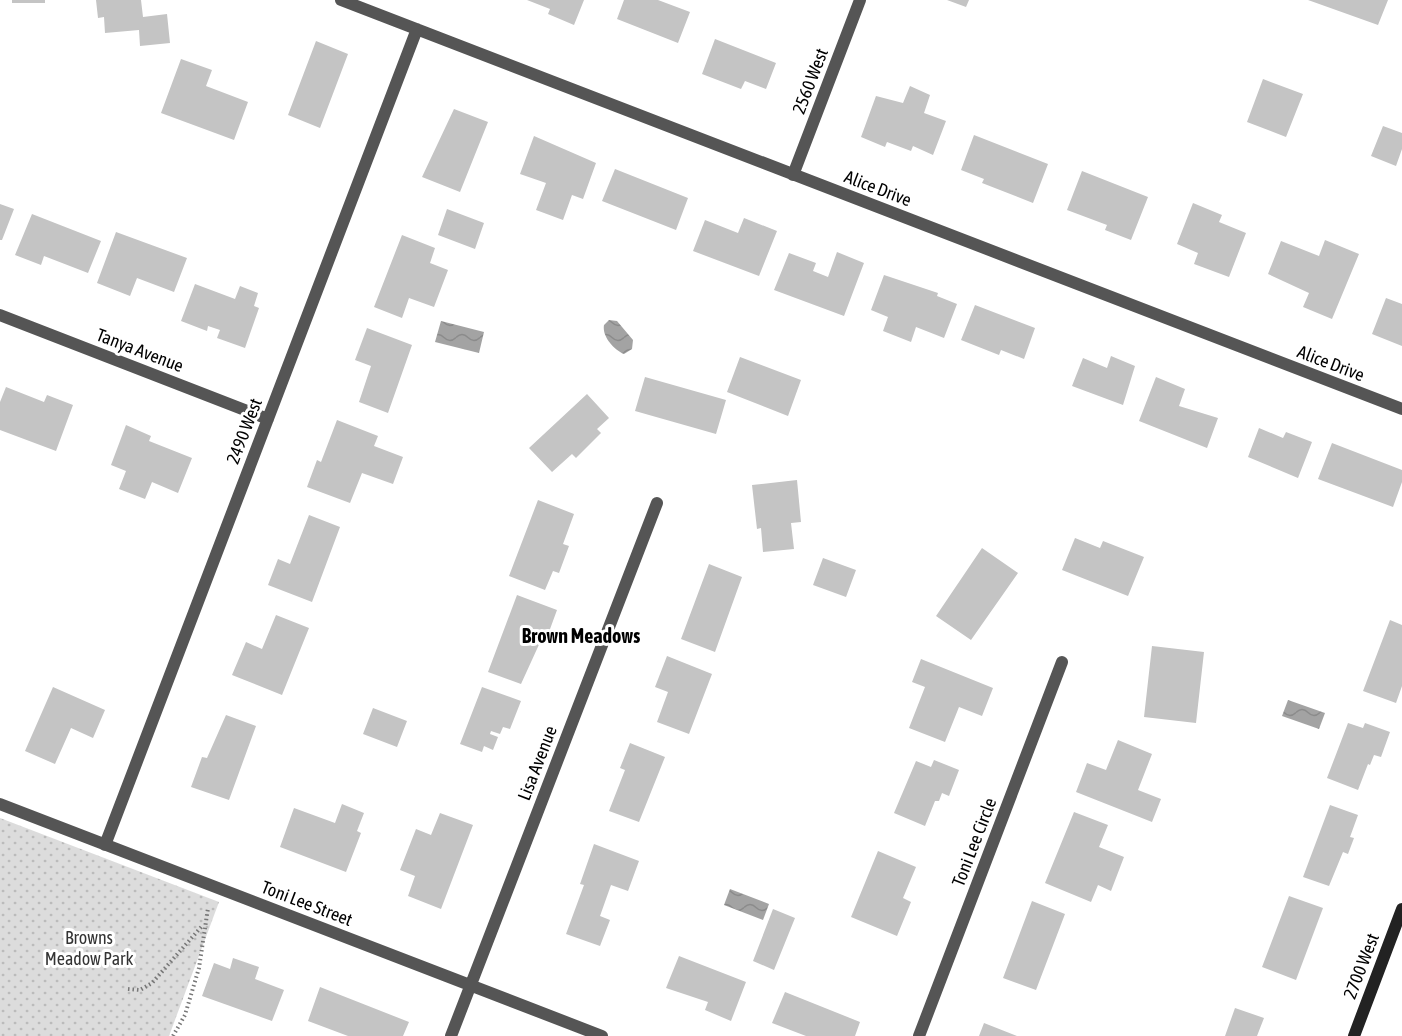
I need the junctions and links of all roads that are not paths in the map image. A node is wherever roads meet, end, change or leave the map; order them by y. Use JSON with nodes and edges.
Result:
{"nodes":[{"id":1,"x":341,"y":0,"type":"edge"},
{"id":2,"x":860,"y":0,"type":"edge"},
{"id":3,"x":417,"y":29,"type":"junction"},
{"id":4,"x":793,"y":175,"type":"junction"},
{"id":5,"x":0,"y":315,"type":"edge"},
{"id":6,"x":1402,"y":409,"type":"edge"},
{"id":7,"x":268,"y":419,"type":"junction"},
{"id":8,"x":657,"y":503,"type":"dead end"},
{"id":9,"x":1062,"y":662,"type":"dead end"},
{"id":10,"x":0,"y":804,"type":"edge"},
{"id":11,"x":105,"y":845,"type":"junction"},
{"id":12,"x":1402,"y":909,"type":"edge"},
{"id":13,"x":471,"y":986,"type":"junction"},
{"id":14,"x":451,"y":1036,"type":"edge"},
{"id":15,"x":602,"y":1036,"type":"edge"},
{"id":16,"x":919,"y":1036,"type":"edge"},
{"id":17,"x":1354,"y":1036,"type":"edge"}],
"edges":[{"from":1,"to":3,"type":"street","name":"Alice Drive"},
{"from":2,"to":4,"type":"street","name":"2560 West"},
{"from":3,"to":4,"type":"street","name":"Alice Drive"},
{"from":3,"to":7,"type":"street","name":"2490 West"},
{"from":4,"to":6,"type":"street","name":"Alice Drive"},
{"from":5,"to":7,"type":"street","name":"Tanya Avenue"},
{"from":7,"to":11,"type":"street","name":"2490 West"},
{"from":8,"to":13,"type":"street","name":"Lisa Avenue"},
{"from":9,"to":16,"type":"street","name":"Toni Lee Circle"},
{"from":10,"to":11,"type":"street","name":"Toni Lee Street"},
{"from":11,"to":13,"type":"street","name":"Toni Lee Street"},
{"from":12,"to":17,"type":"main road","name":"2700 West"},
{"from":13,"to":14,"type":"street","name":"Lisa Avenue"},
{"from":13,"to":15,"type":"street","name":"Toni Lee Street"}]}
